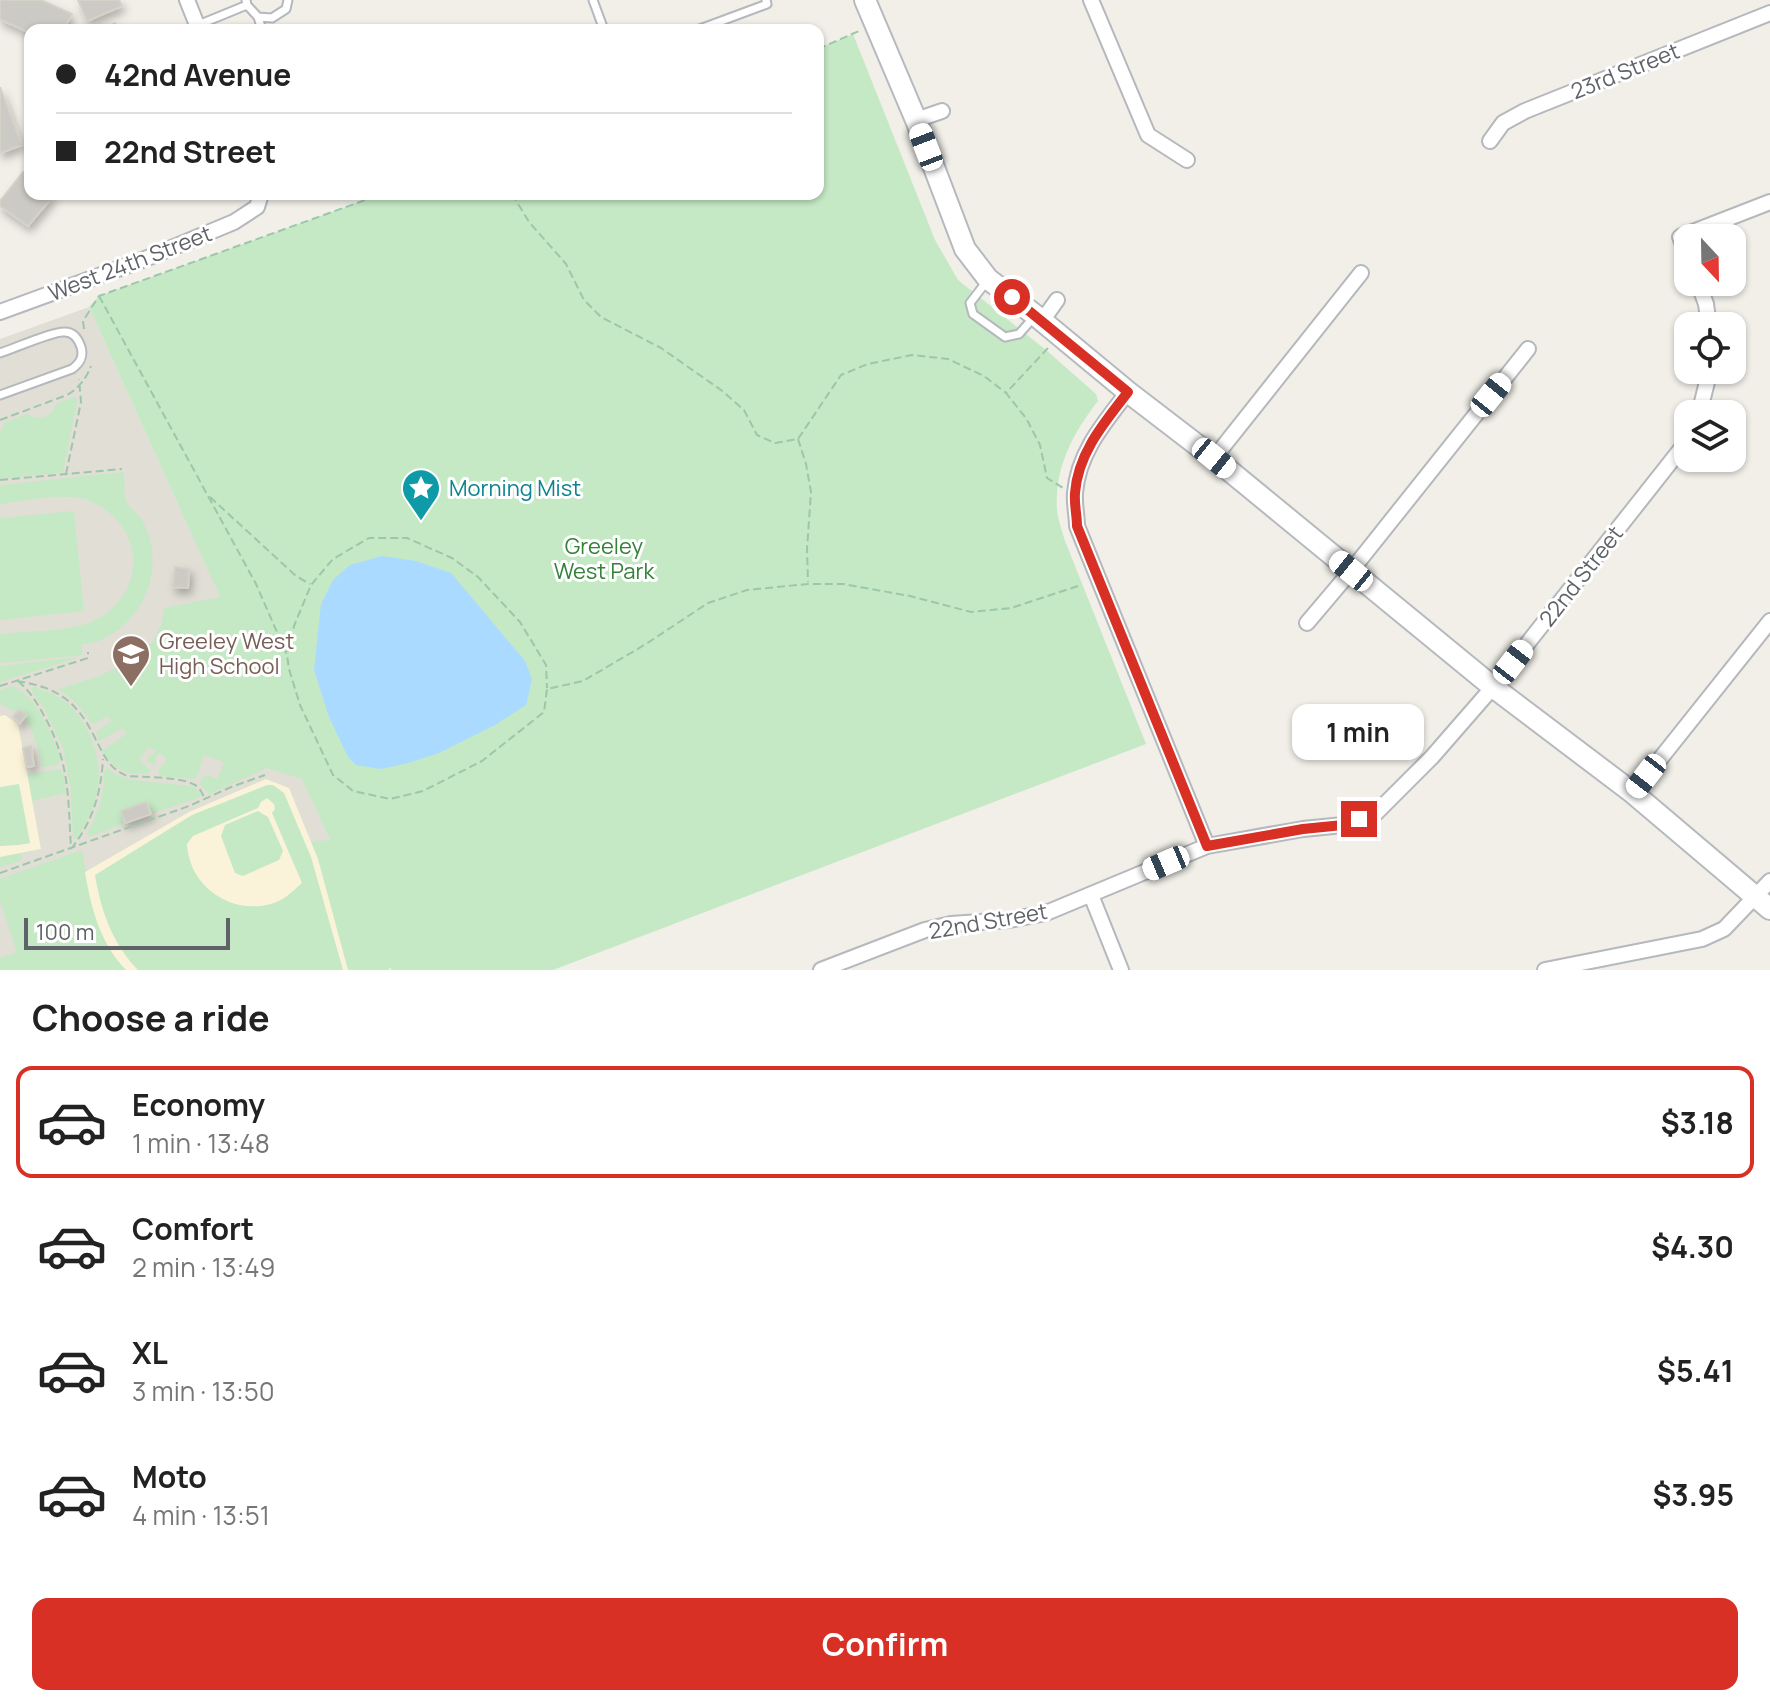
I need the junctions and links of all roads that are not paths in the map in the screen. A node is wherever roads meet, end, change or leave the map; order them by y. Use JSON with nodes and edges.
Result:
{"nodes":[{"id":1,"x":187,"y":0,"type":"edge"},
{"id":2,"x":288,"y":0,"type":"edge"},
{"id":3,"x":593,"y":0,"type":"edge"},
{"id":4,"x":766,"y":0,"type":"edge"},
{"id":5,"x":1091,"y":0,"type":"edge"},
{"id":6,"x":246,"y":2,"type":"edge"},
{"id":7,"x":870,"y":6,"type":"edge"},
{"id":8,"x":1770,"y":13,"type":"edge"},
{"id":9,"x":258,"y":17,"type":"junction"},
{"id":10,"x":196,"y":24,"type":"edge"},
{"id":11,"x":205,"y":24,"type":"edge"},
{"id":12,"x":260,"y":24,"type":"edge"},
{"id":13,"x":602,"y":24,"type":"edge"},
{"id":14,"x":713,"y":24,"type":"edge"},
{"id":15,"x":942,"y":111,"type":"dead end"},
{"id":16,"x":916,"y":120,"type":"junction"},
{"id":17,"x":1490,"y":141,"type":"dead end"},
{"id":18,"x":1187,"y":160,"type":"dead end"},
{"id":19,"x":259,"y":201,"type":"edge"},
{"id":20,"x":1770,"y":202,"type":"edge"},
{"id":21,"x":1713,"y":224,"type":"edge"},
{"id":22,"x":1361,"y":273,"type":"dead end"},
{"id":23,"x":988,"y":279,"type":"junction"},
{"id":24,"x":1057,"y":300,"type":"dead end"},
{"id":25,"x":0,"y":312,"type":"edge"},
{"id":26,"x":1039,"y":318,"type":"junction"},
{"id":27,"x":1528,"y":349,"type":"dead end"},
{"id":28,"x":0,"y":353,"type":"edge"},
{"id":29,"x":1128,"y":392,"type":"junction"},
{"id":30,"x":0,"y":395,"type":"edge"},
{"id":31,"x":1214,"y":458,"type":"junction"},
{"id":32,"x":1674,"y":458,"type":"edge"},
{"id":33,"x":1351,"y":571,"type":"junction"},
{"id":34,"x":1770,"y":621,"type":"edge"},
{"id":35,"x":1307,"y":623,"type":"dead end"},
{"id":36,"x":1493,"y":687,"type":"junction"},
{"id":37,"x":1633,"y":793,"type":"junction"},
{"id":38,"x":1207,"y":846,"type":"junction"},
{"id":39,"x":1770,"y":881,"type":"edge"},
{"id":40,"x":1091,"y":895,"type":"junction"},
{"id":41,"x":1762,"y":902,"type":"edge"},
{"id":42,"x":821,"y":970,"type":"edge"},
{"id":43,"x":1121,"y":970,"type":"edge"},
{"id":44,"x":1545,"y":970,"type":"edge"}],
"edges":[{"from":1,"to":10,"type":"street"},
{"from":2,"to":9,"type":"lane"},
{"from":3,"to":13,"type":"lane"},
{"from":4,"to":14,"type":"lane"},
{"from":5,"to":18,"type":"street"},
{"from":6,"to":9,"type":"lane"},
{"from":6,"to":11,"type":"lane"},
{"from":7,"to":16,"type":"street"},
{"from":8,"to":17,"type":"street","name":"23rd Street"},
{"from":9,"to":12,"type":"lane"},
{"from":15,"to":16,"type":"street"},
{"from":16,"to":23,"type":"street"},
{"from":19,"to":25,"type":"street","name":"West 24th Street"},
{"from":20,"to":21,"type":"street"},
{"from":22,"to":31,"type":"street"},
{"from":23,"to":26,"type":"street"},
{"from":23,"to":26,"type":"lane"},
{"from":24,"to":26,"type":"street"},
{"from":26,"to":29,"type":"street"},
{"from":27,"to":33,"type":"street"},
{"from":28,"to":30,"type":"lane"},
{"from":29,"to":31,"type":"street"},
{"from":29,"to":38,"type":"street"},
{"from":31,"to":33,"type":"street"},
{"from":32,"to":36,"type":"street","name":"22nd Street"},
{"from":33,"to":35,"type":"street"},
{"from":33,"to":36,"type":"street"},
{"from":34,"to":37,"type":"street"},
{"from":36,"to":37,"type":"street"},
{"from":36,"to":38,"type":"street","name":"22nd Street"},
{"from":37,"to":41,"type":"street"},
{"from":38,"to":40,"type":"street","name":"22nd Street"},
{"from":39,"to":41,"type":"street"},
{"from":40,"to":42,"type":"street","name":"22nd Street"},
{"from":40,"to":43,"type":"street"},
{"from":41,"to":44,"type":"street"}]}
